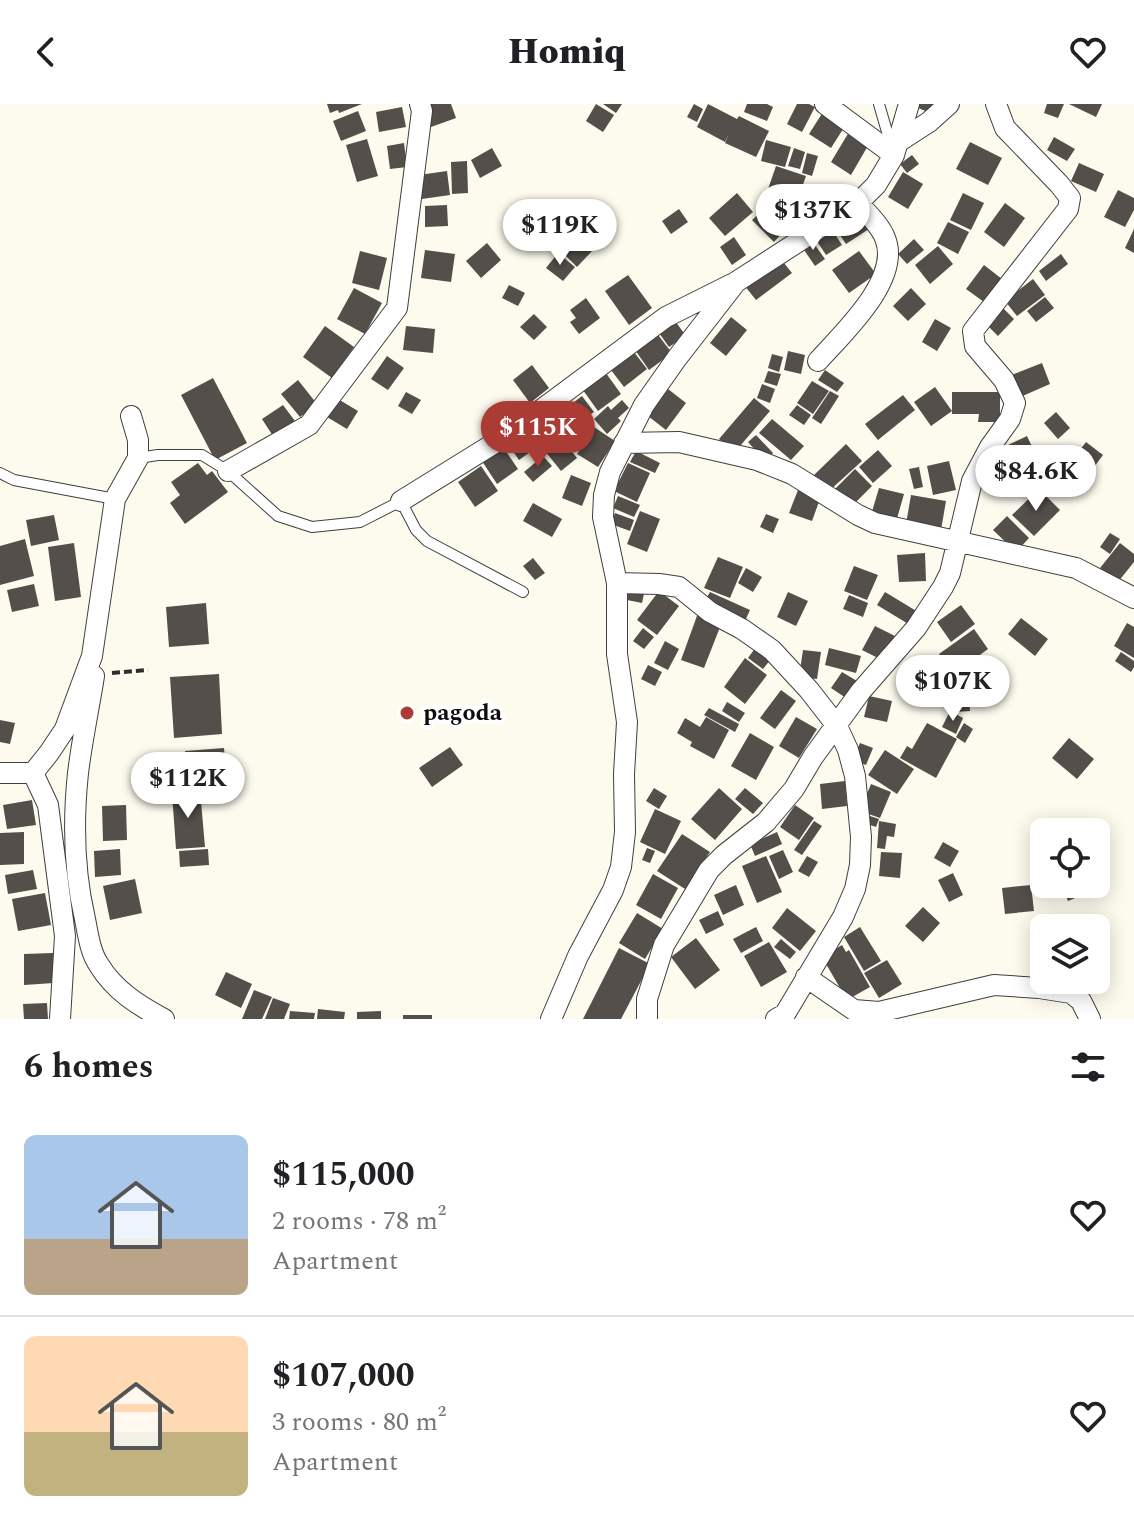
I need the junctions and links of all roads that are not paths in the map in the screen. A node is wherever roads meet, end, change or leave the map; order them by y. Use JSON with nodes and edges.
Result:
{"nodes":[{"id":1,"x":420,"y":104,"type":"edge"},
{"id":2,"x":825,"y":104,"type":"edge"},
{"id":3,"x":879,"y":104,"type":"edge"},
{"id":4,"x":909,"y":104,"type":"edge"},
{"id":5,"x":949,"y":104,"type":"edge"},
{"id":6,"x":996,"y":104,"type":"edge"},
{"id":7,"x":896,"y":148,"type":"junction"},
{"id":8,"x":858,"y":203,"type":"junction"},
{"id":9,"x":736,"y":282,"type":"junction"},
{"id":10,"x":818,"y":361,"type":"dead end"},
{"id":11,"x":131,"y":416,"type":"dead end"},
{"id":12,"x":624,"y":443,"type":"junction"},
{"id":13,"x":138,"y":458,"type":"junction"},
{"id":14,"x":228,"y":471,"type":"junction"},
{"id":15,"x":0,"y":473,"type":"edge"},
{"id":16,"x":115,"y":499,"type":"junction"},
{"id":17,"x":401,"y":501,"type":"junction"},
{"id":18,"x":957,"y":543,"type":"junction"},
{"id":19,"x":617,"y":583,"type":"junction"},
{"id":20,"x":523,"y":592,"type":"dead end"},
{"id":21,"x":1134,"y":598,"type":"edge"},
{"id":22,"x":93,"y":666,"type":"junction"},
{"id":23,"x":837,"y":726,"type":"junction"},
{"id":24,"x":0,"y":773,"type":"edge"},
{"id":25,"x":33,"y":773,"type":"junction"},
{"id":26,"x":806,"y":977,"type":"junction"},
{"id":27,"x":783,"y":1017,"type":"edge"},
{"id":28,"x":60,"y":1019,"type":"edge"},
{"id":29,"x":164,"y":1019,"type":"edge"},
{"id":30,"x":551,"y":1019,"type":"edge"},
{"id":31,"x":647,"y":1019,"type":"edge"},
{"id":32,"x":1090,"y":1019,"type":"edge"}],
"edges":[{"from":1,"to":14,"type":"street"},
{"from":2,"to":7,"type":"street"},
{"from":3,"to":7,"type":"lane"},
{"from":4,"to":7,"type":"street"},
{"from":5,"to":7,"type":"street"},
{"from":6,"to":18,"type":"street"},
{"from":7,"to":8,"type":"street"},
{"from":8,"to":9,"type":"street"},
{"from":8,"to":10,"type":"street"},
{"from":9,"to":12,"type":"street"},
{"from":9,"to":17,"type":"street"},
{"from":11,"to":13,"type":"street"},
{"from":12,"to":18,"type":"street"},
{"from":12,"to":19,"type":"street"},
{"from":13,"to":14,"type":"lane"},
{"from":13,"to":16,"type":"street"},
{"from":14,"to":17,"type":"lane"},
{"from":15,"to":16,"type":"lane"},
{"from":16,"to":22,"type":"street"},
{"from":17,"to":20,"type":"lane"},
{"from":18,"to":21,"type":"street"},
{"from":18,"to":23,"type":"street"},
{"from":19,"to":23,"type":"street"},
{"from":19,"to":30,"type":"street"},
{"from":22,"to":25,"type":"street"},
{"from":22,"to":29,"type":"street"},
{"from":23,"to":26,"type":"street"},
{"from":23,"to":31,"type":"street"},
{"from":24,"to":25,"type":"street"},
{"from":25,"to":28,"type":"street"},
{"from":26,"to":27,"type":"street"},
{"from":26,"to":32,"type":"street"}]}
